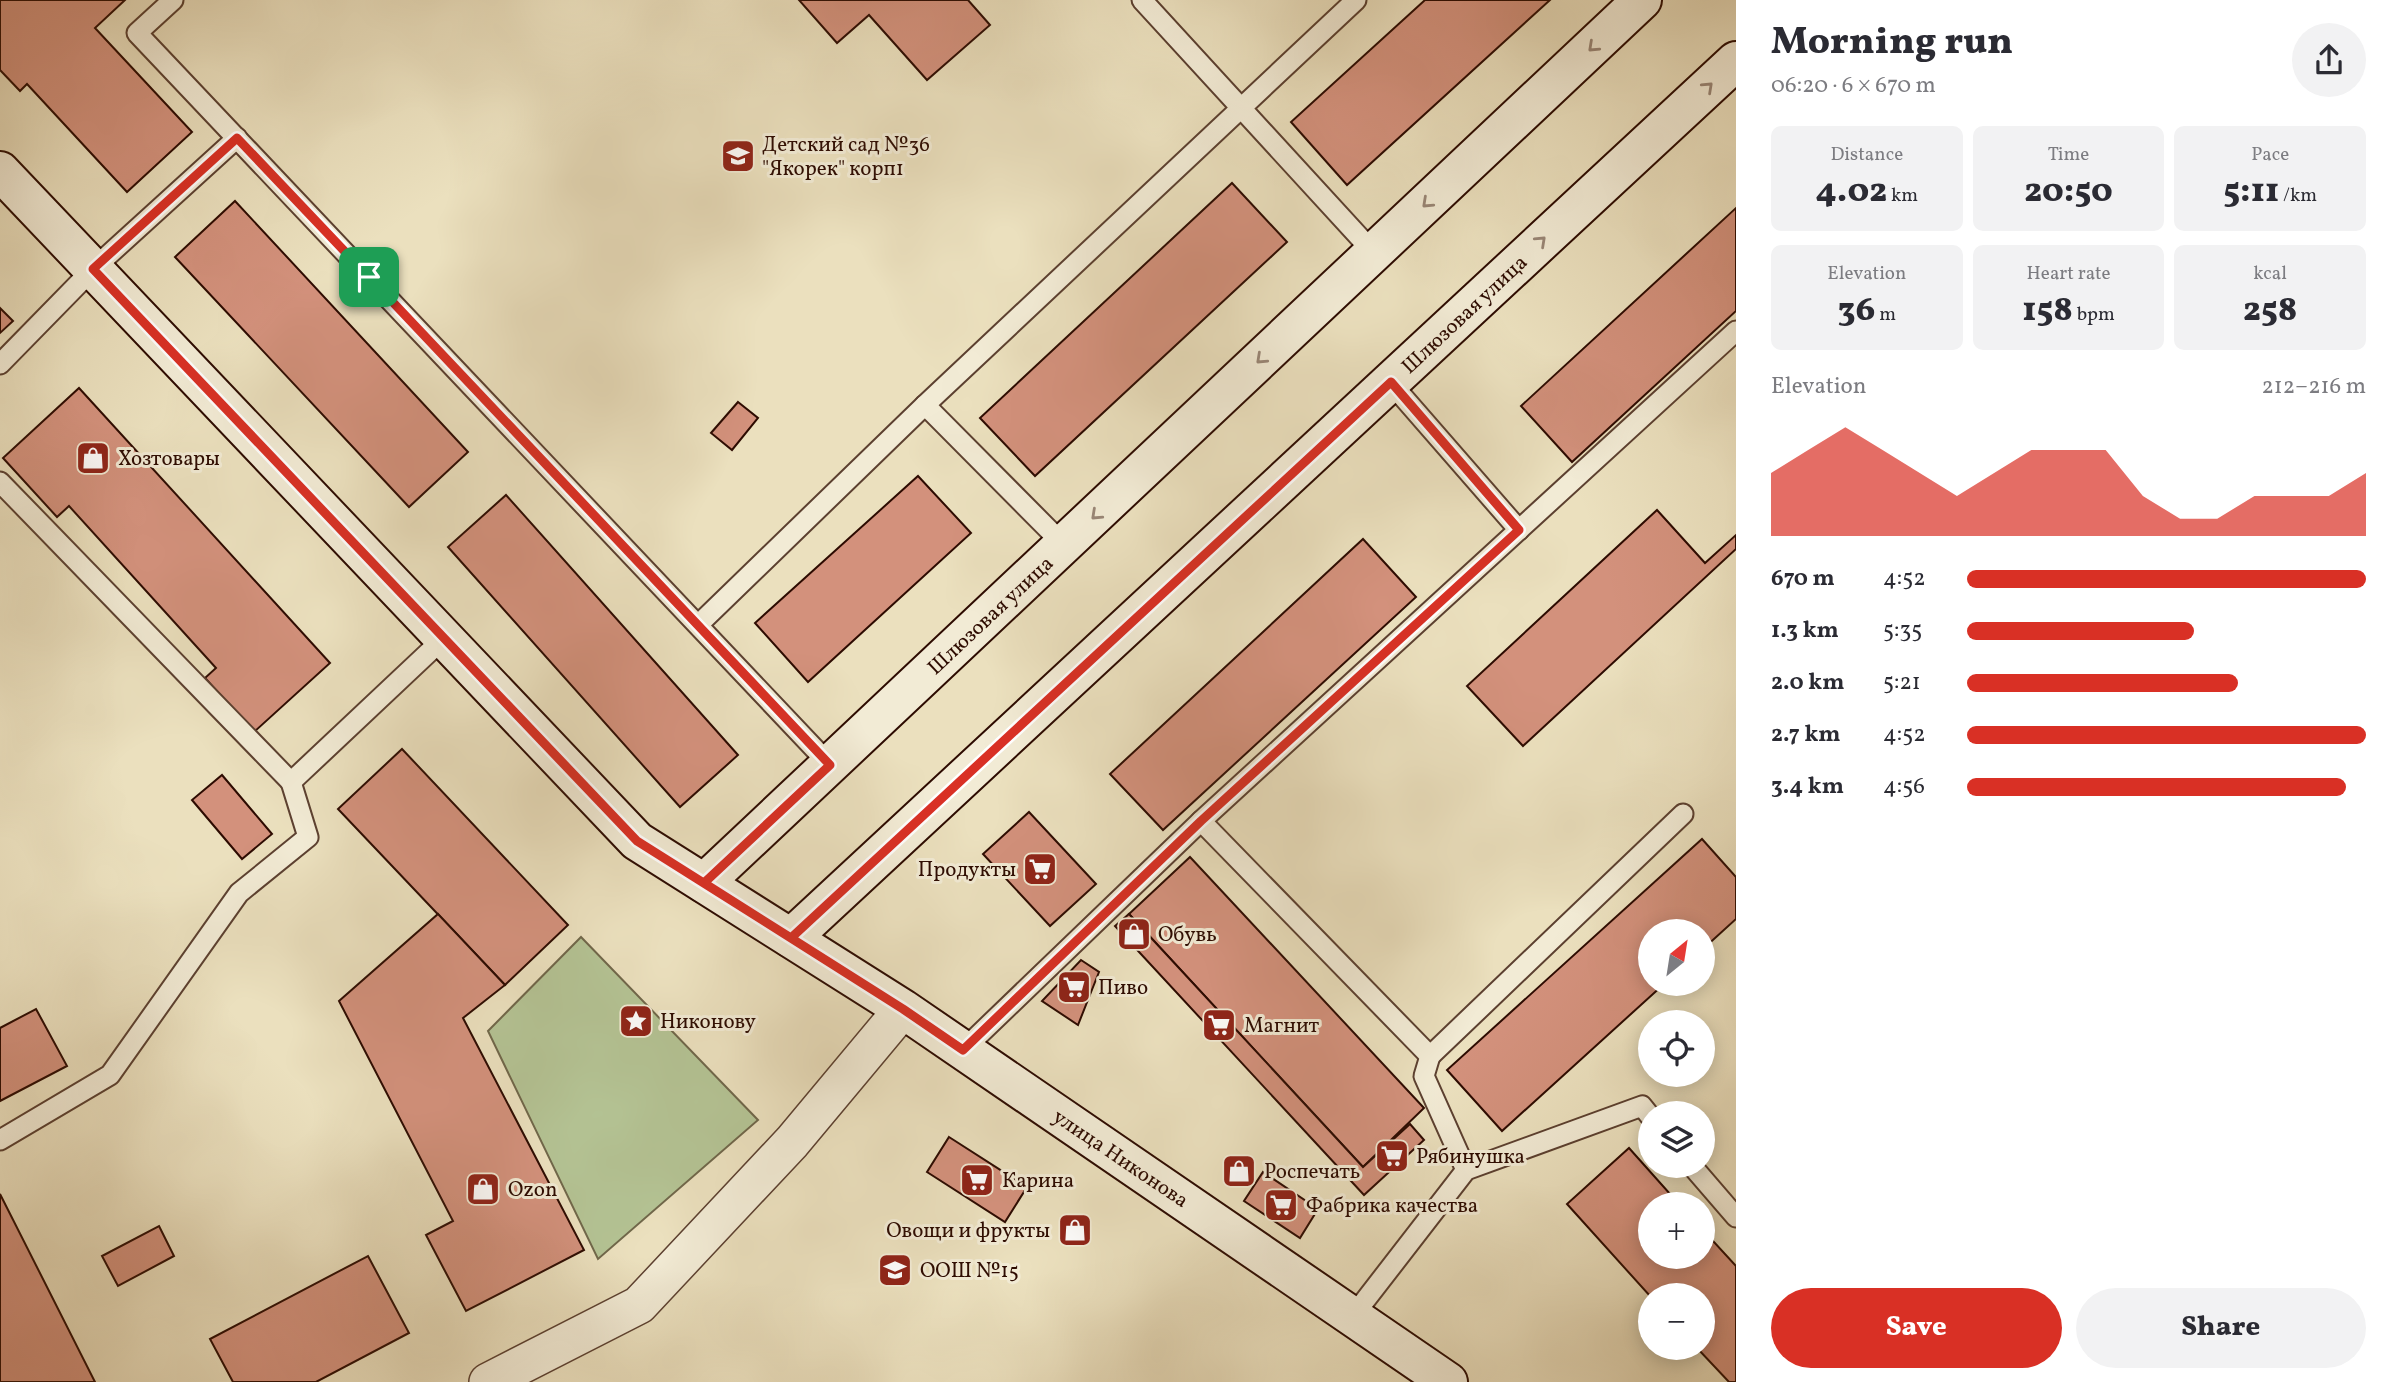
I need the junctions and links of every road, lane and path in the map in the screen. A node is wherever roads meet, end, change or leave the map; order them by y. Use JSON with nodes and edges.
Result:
{"nodes":[{"id":1,"x":173,"y":0,"type":"edge"},
{"id":2,"x":1142,"y":0,"type":"edge"},
{"id":3,"x":1356,"y":0,"type":"edge"},
{"id":4,"x":1642,"y":0,"type":"edge"},
{"id":5,"x":1736,"y":61,"type":"edge"},
{"id":6,"x":1242,"y":109,"type":"junction"},
{"id":7,"x":237,"y":138,"type":"junction"},
{"id":8,"x":0,"y":171,"type":"edge"},
{"id":9,"x":1374,"y":253,"type":"junction"},
{"id":10,"x":93,"y":269,"type":"junction"},
{"id":11,"x":1736,"y":331,"type":"edge"},
{"id":12,"x":0,"y":364,"type":"edge"},
{"id":13,"x":1391,"y":382,"type":"junction"},
{"id":14,"x":925,"y":405,"type":"junction"},
{"id":15,"x":0,"y":482,"type":"edge"},
{"id":16,"x":1519,"y":530,"type":"junction"},
{"id":17,"x":1064,"y":545,"type":"junction"},
{"id":18,"x":698,"y":625,"type":"junction"},
{"id":19,"x":444,"y":638,"type":"junction"},
{"id":20,"x":830,"y":765,"type":"junction"},
{"id":21,"x":291,"y":782,"type":"junction"},
{"id":22,"x":1683,"y":814,"type":"dead end"},
{"id":23,"x":1201,"y":821,"type":"junction"},
{"id":24,"x":704,"y":883,"type":"junction"},
{"id":25,"x":791,"y":938,"type":"junction"},
{"id":26,"x":903,"y":1009,"type":"junction"},
{"id":27,"x":963,"y":1050,"type":"junction"},
{"id":28,"x":1430,"y":1056,"type":"junction"},
{"id":29,"x":1638,"y":1107,"type":"edge"},
{"id":30,"x":0,"y":1140,"type":"edge"},
{"id":31,"x":1466,"y":1170,"type":"junction"},
{"id":32,"x":1702,"y":1178,"type":"edge"},
{"id":33,"x":1736,"y":1217,"type":"edge"},
{"id":34,"x":1353,"y":1316,"type":"junction"},
{"id":35,"x":488,"y":1382,"type":"edge"},
{"id":36,"x":1448,"y":1382,"type":"edge"}],
"edges":[{"from":1,"to":7,"type":"lane"},
{"from":2,"to":6,"type":"lane"},
{"from":3,"to":6,"type":"lane"},
{"from":4,"to":9,"type":"main road","name":"Шлюзовая улица","one_way":true},
{"from":13,"to":5,"type":"main road","name":"Шлюзовая улица","one_way":true},
{"from":6,"to":9,"type":"lane"},
{"from":6,"to":14,"type":"lane"},
{"from":7,"to":10,"type":"lane"},
{"from":7,"to":18,"type":"lane"},
{"from":8,"to":10,"type":"main road"},
{"from":9,"to":17,"type":"main road","name":"Шлюзовая улица","one_way":true},
{"from":10,"to":12,"type":"lane"},
{"from":10,"to":19,"type":"main road"},
{"from":11,"to":16,"type":"lane"},
{"from":13,"to":16,"type":"lane"},
{"from":13,"to":25,"type":"main road","name":"Шлюзовая улица"},
{"from":14,"to":17,"type":"lane"},
{"from":14,"to":18,"type":"lane"},
{"from":15,"to":21,"type":"lane"},
{"from":16,"to":23,"type":"lane"},
{"from":17,"to":20,"type":"main road","name":"Шлюзовая улица"},
{"from":18,"to":20,"type":"lane"},
{"from":19,"to":21,"type":"lane"},
{"from":19,"to":24,"type":"main road"},
{"from":20,"to":24,"type":"main road","name":"Шлюзовая улица"},
{"from":21,"to":30,"type":"lane"},
{"from":22,"to":28,"type":"lane"},
{"from":23,"to":27,"type":"lane"},
{"from":23,"to":28,"type":"lane"},
{"from":24,"to":25,"type":"main road","name":"улица Никонова"},
{"from":25,"to":26,"type":"main road","name":"улица Никонова"},
{"from":26,"to":27,"type":"main road","name":"улица Никонова"},
{"from":26,"to":35,"type":"street"},
{"from":27,"to":34,"type":"main road","name":"улица Никонова"},
{"from":28,"to":31,"type":"lane"},
{"from":29,"to":31,"type":"lane"},
{"from":31,"to":34,"type":"lane"},
{"from":32,"to":33,"type":"lane"},
{"from":34,"to":36,"type":"main road","name":"улица Никонова"}]}
